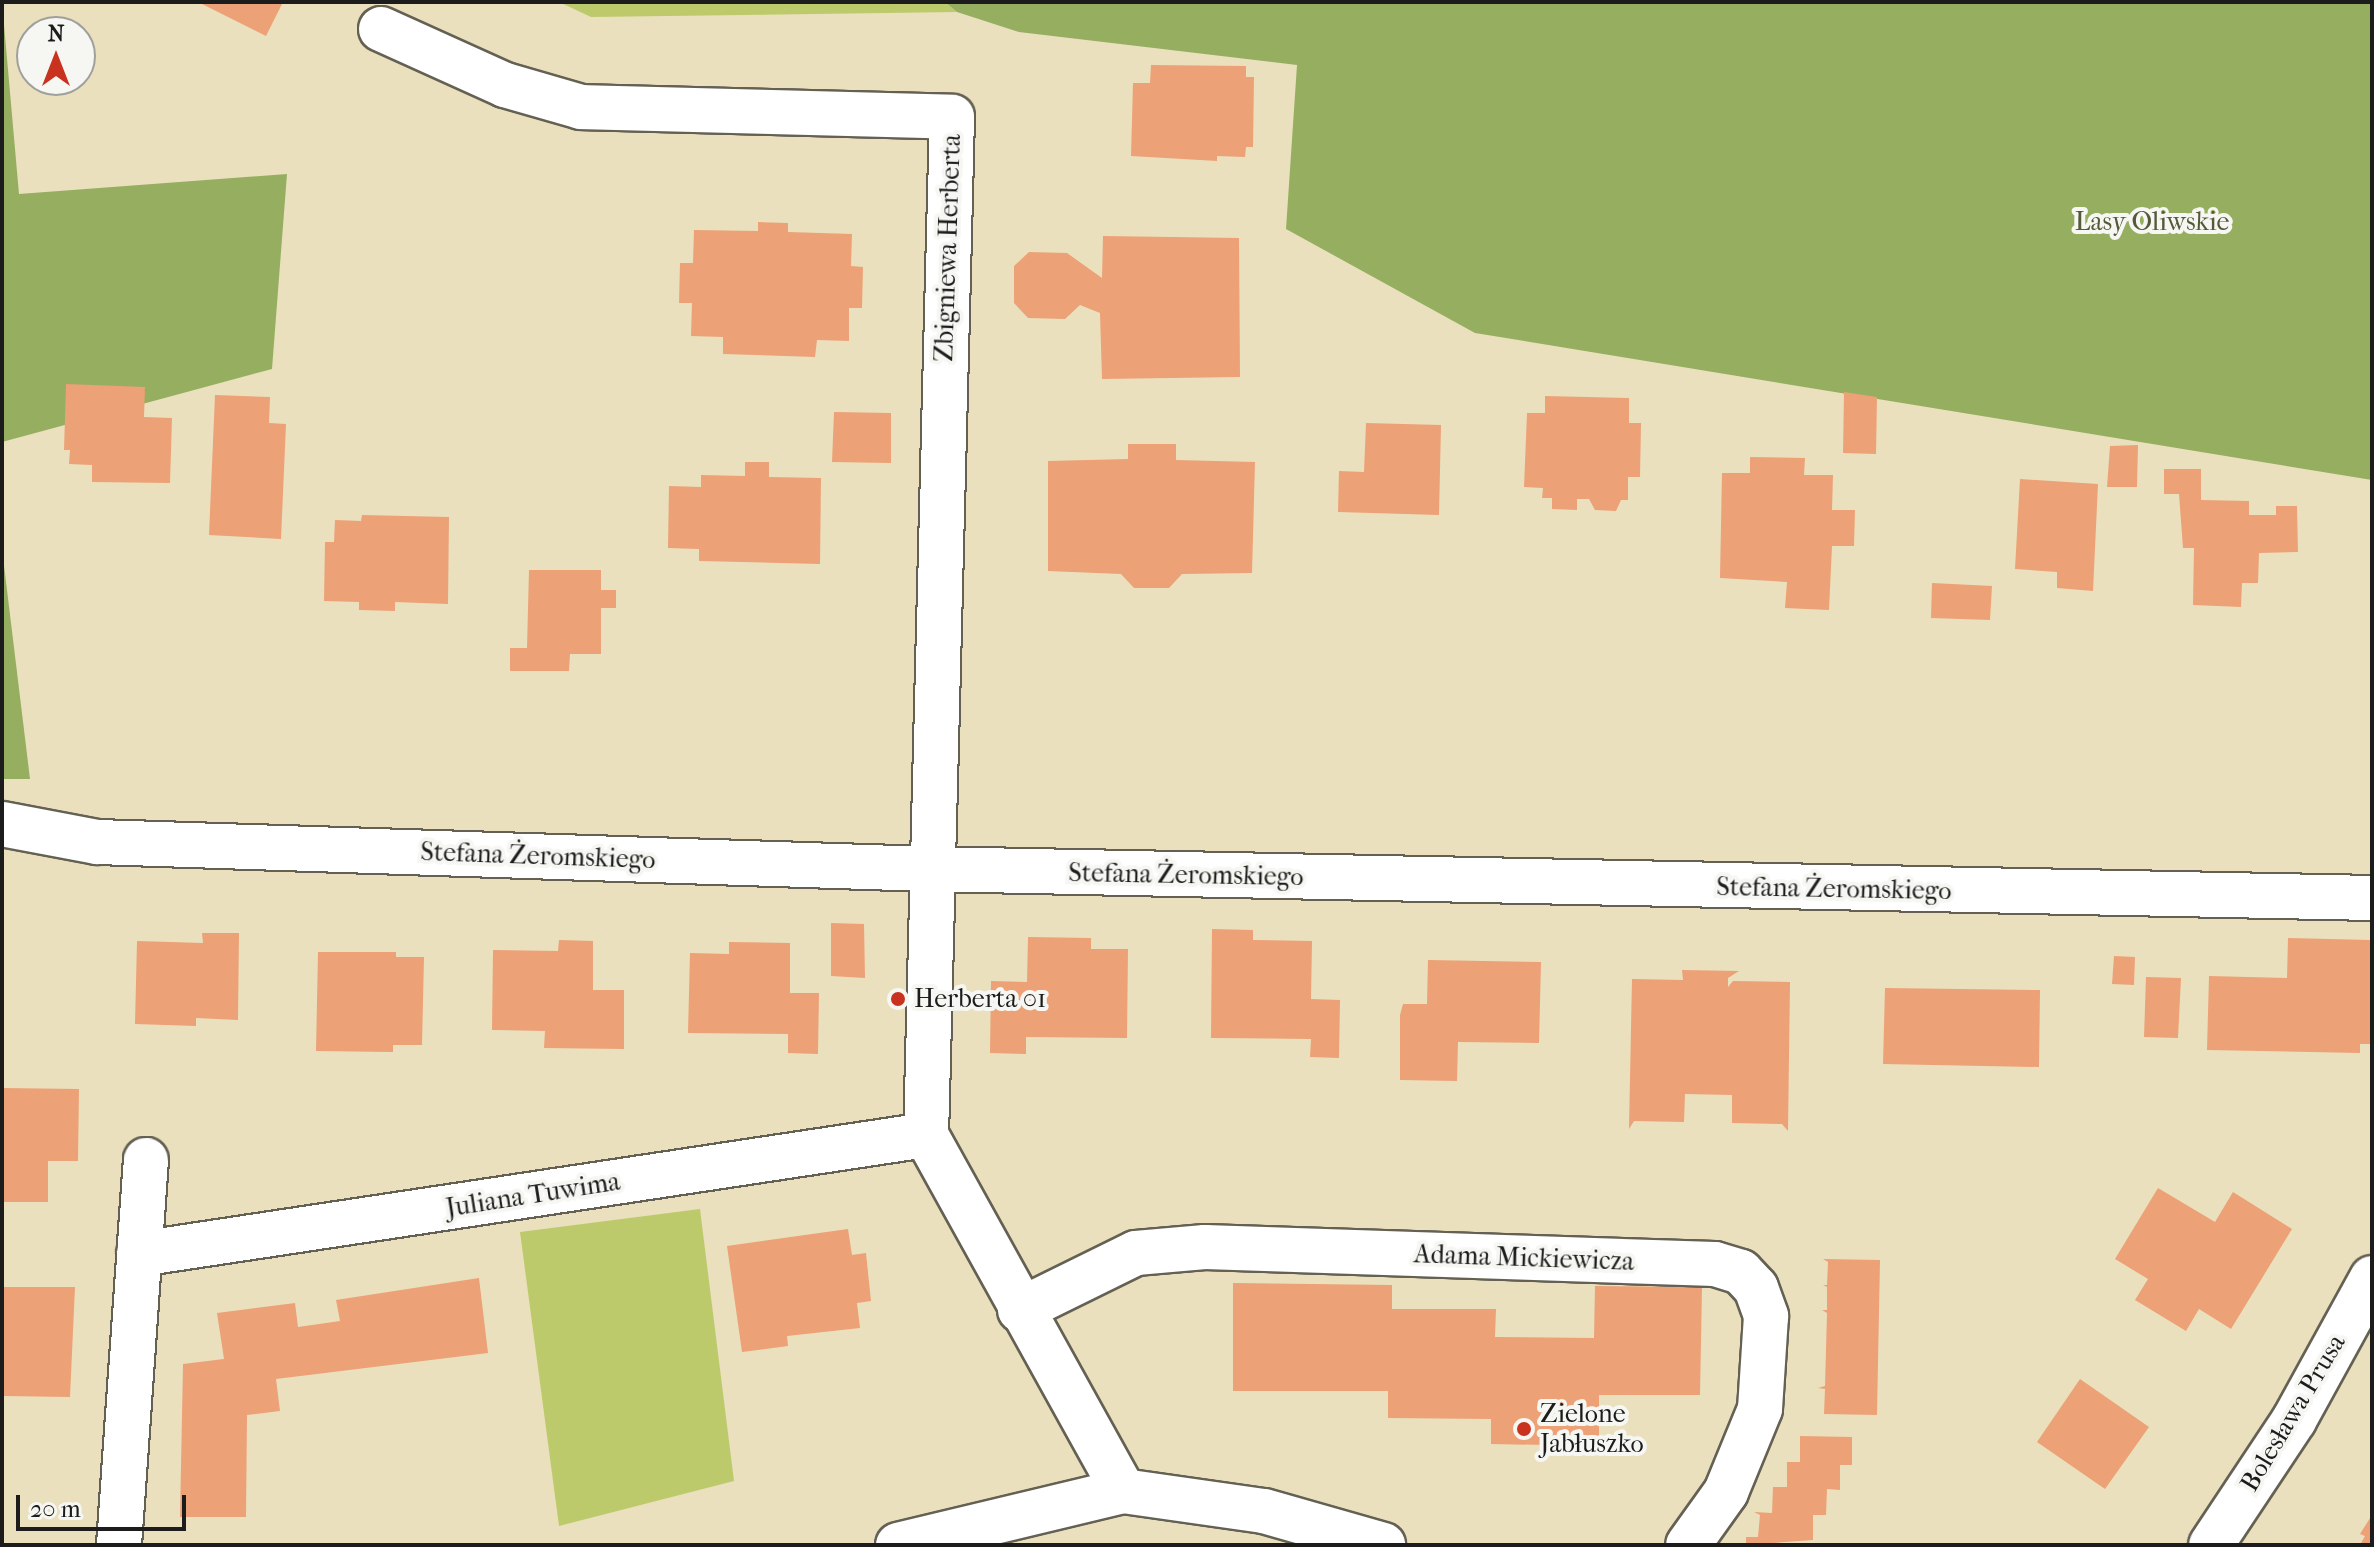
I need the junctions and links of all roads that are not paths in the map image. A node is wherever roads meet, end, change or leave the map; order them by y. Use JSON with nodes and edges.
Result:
{"nodes":[{"id":1,"x":381,"y":29,"type":"dead end"},
{"id":2,"x":2,"y":824,"type":"edge"},
{"id":3,"x":929,"y":869,"type":"junction"},
{"id":4,"x":2372,"y":898,"type":"edge"},
{"id":5,"x":926,"y":1135,"type":"junction"},
{"id":6,"x":146,"y":1160,"type":"dead end"},
{"id":7,"x":139,"y":1254,"type":"junction"},
{"id":8,"x":2372,"y":1278,"type":"edge"},
{"id":9,"x":1020,"y":1310,"type":"junction"},
{"id":10,"x":1123,"y":1491,"type":"junction"},
{"id":11,"x":119,"y":1545,"type":"edge"},
{"id":12,"x":898,"y":1545,"type":"edge"},
{"id":13,"x":1383,"y":1545,"type":"edge"},
{"id":14,"x":1688,"y":1545,"type":"edge"},
{"id":15,"x":2211,"y":1545,"type":"edge"}],
"edges":[{"from":1,"to":3,"type":"street","name":"Zbigniewa Herberta"},
{"from":2,"to":3,"type":"street","name":"Stefana Żeromskiego"},
{"from":3,"to":4,"type":"street","name":"Stefana Żeromskiego"},
{"from":3,"to":5,"type":"street"},
{"from":5,"to":7,"type":"street","name":"Juliana Tuwima"},
{"from":5,"to":9,"type":"street"},
{"from":6,"to":7,"type":"street"},
{"from":7,"to":11,"type":"street"},
{"from":8,"to":15,"type":"street","name":"Bolesława Prusa"},
{"from":9,"to":10,"type":"street"},
{"from":9,"to":14,"type":"street","name":"Adama Mickiewicza"},
{"from":10,"to":12,"type":"street"},
{"from":10,"to":13,"type":"street"}]}
